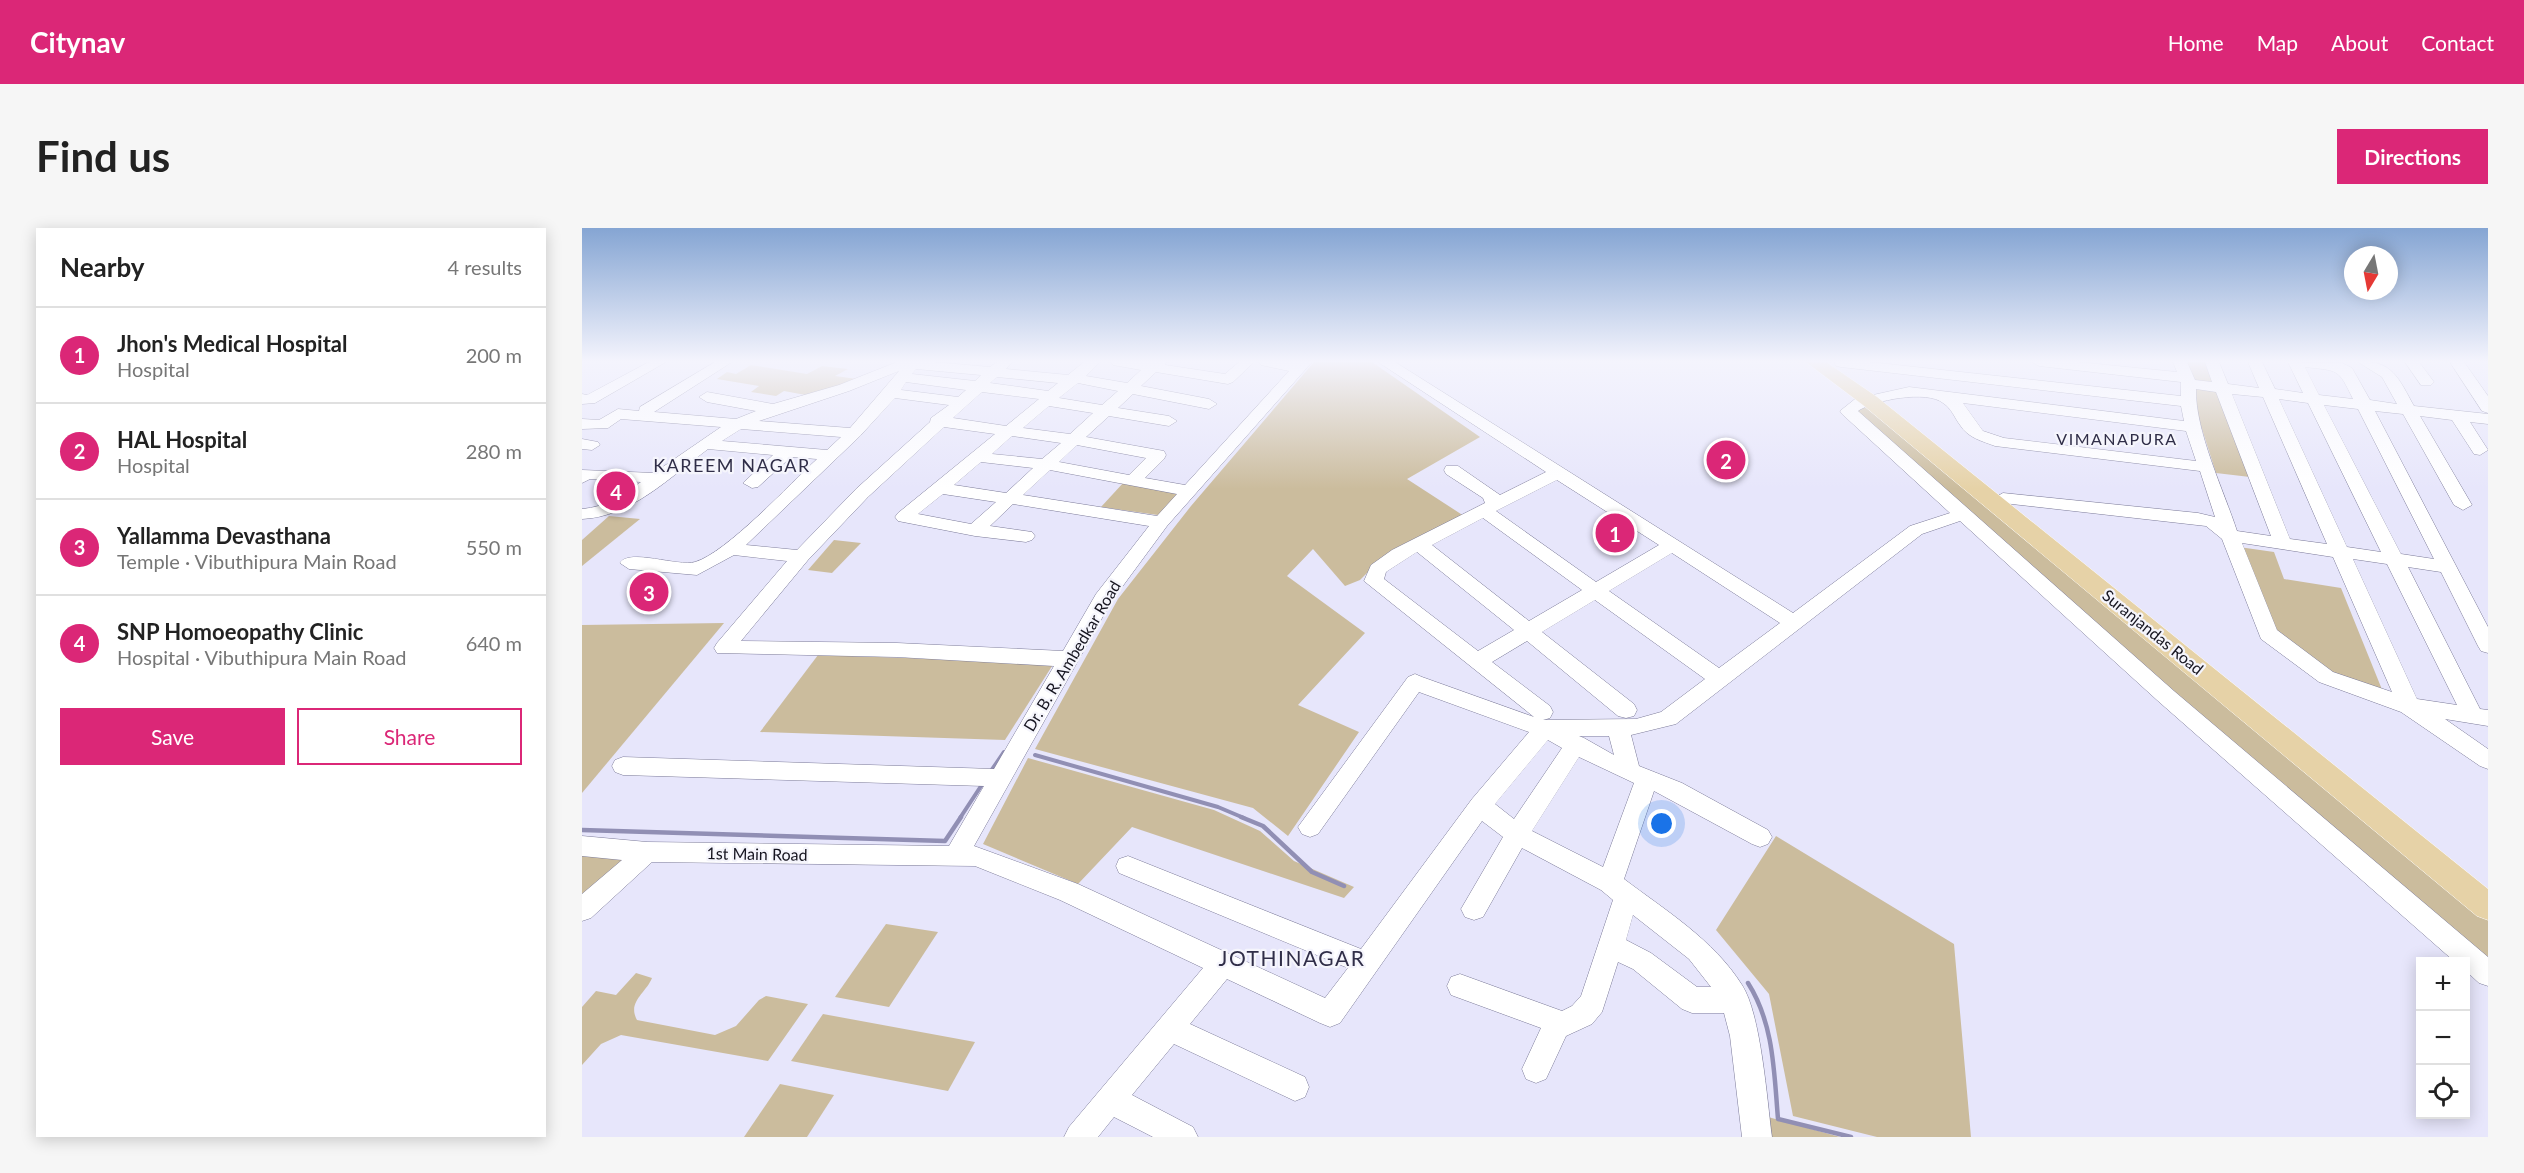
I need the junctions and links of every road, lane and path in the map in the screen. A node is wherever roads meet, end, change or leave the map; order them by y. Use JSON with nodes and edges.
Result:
{"nodes":[{"id":1,"x":655,"y":404,"type":"edge"},
{"id":2,"x":745,"y":404,"type":"edge"},
{"id":3,"x":792,"y":404,"type":"edge"},
{"id":4,"x":880,"y":404,"type":"edge"},
{"id":5,"x":958,"y":404,"type":"edge"},
{"id":6,"x":1000,"y":404,"type":"edge"},
{"id":7,"x":1042,"y":404,"type":"edge"},
{"id":8,"x":1076,"y":404,"type":"edge"},
{"id":9,"x":1110,"y":404,"type":"edge"},
{"id":10,"x":1266,"y":404,"type":"edge"},
{"id":11,"x":1452,"y":404,"type":"edge"},
{"id":12,"x":1858,"y":404,"type":"edge"},
{"id":13,"x":1879,"y":404,"type":"edge"},
{"id":14,"x":1880,"y":404,"type":"edge"},
{"id":15,"x":1954,"y":404,"type":"edge"},
{"id":16,"x":2007,"y":404,"type":"edge"},
{"id":17,"x":2190,"y":404,"type":"edge"},
{"id":18,"x":2228,"y":404,"type":"edge"},
{"id":19,"x":2274,"y":404,"type":"edge"},
{"id":20,"x":2316,"y":404,"type":"edge"},
{"id":21,"x":2360,"y":404,"type":"edge"},
{"id":22,"x":2406,"y":404,"type":"edge"},
{"id":23,"x":1007,"y":405,"type":"dead end"},
{"id":24,"x":2364,"y":405,"type":"junction"},
{"id":25,"x":646,"y":410,"type":"dead end"},
{"id":26,"x":774,"y":410,"type":"junction"},
{"id":27,"x":2409,"y":410,"type":"junction"},
{"id":28,"x":1102,"y":411,"type":"junction"},
{"id":29,"x":2458,"y":416,"type":"junction"},
{"id":30,"x":2488,"y":419,"type":"edge"},
{"id":31,"x":937,"y":421,"type":"junction"},
{"id":32,"x":1169,"y":421,"type":"dead end"},
{"id":33,"x":582,"y":424,"type":"edge"},
{"id":34,"x":737,"y":424,"type":"junction"},
{"id":35,"x":2193,"y":427,"type":"junction"},
{"id":36,"x":1010,"y":432,"type":"junction"},
{"id":37,"x":854,"y":433,"type":"junction"},
{"id":38,"x":1075,"y":440,"type":"junction"},
{"id":39,"x":705,"y":444,"type":"junction"},
{"id":40,"x":2480,"y":450,"type":"dead end"},
{"id":41,"x":787,"y":451,"type":"junction"},
{"id":42,"x":829,"y":455,"type":"junction"},
{"id":43,"x":978,"y":457,"type":"junction"},
{"id":44,"x":1048,"y":465,"type":"junction"},
{"id":45,"x":2206,"y":467,"type":"junction"},
{"id":46,"x":1452,"y":470,"type":"dead end"},
{"id":47,"x":1559,"y":472,"type":"junction"},
{"id":48,"x":582,"y":478,"type":"edge"},
{"id":49,"x":657,"y":478,"type":"junction"},
{"id":50,"x":1132,"y":481,"type":"junction"},
{"id":51,"x":752,"y":483,"type":"dead end"},
{"id":52,"x":941,"y":488,"type":"junction"},
{"id":53,"x":1189,"y":491,"type":"junction"},
{"id":54,"x":1011,"y":498,"type":"junction"},
{"id":55,"x":2002,"y":498,"type":"junction"},
{"id":56,"x":2463,"y":505,"type":"dead end"},
{"id":57,"x":1489,"y":508,"type":"junction"},
{"id":58,"x":582,"y":514,"type":"edge"},
{"id":59,"x":1964,"y":514,"type":"junction"},
{"id":60,"x":1161,"y":522,"type":"junction"},
{"id":61,"x":975,"y":530,"type":"junction"},
{"id":62,"x":1026,"y":536,"type":"dead end"},
{"id":63,"x":2230,"y":536,"type":"junction"},
{"id":64,"x":1419,"y":544,"type":"junction"},
{"id":65,"x":2283,"y":544,"type":"junction"},
{"id":66,"x":1672,"y":545,"type":"junction"},
{"id":67,"x":731,"y":549,"type":"junction"},
{"id":68,"x":2341,"y":553,"type":"junction"},
{"id":69,"x":801,"y":556,"type":"junction"},
{"id":70,"x":2394,"y":560,"type":"junction"},
{"id":71,"x":629,"y":563,"type":"dead end"},
{"id":72,"x":2448,"y":567,"type":"junction"},
{"id":73,"x":1595,"y":591,"type":"junction"},
{"id":74,"x":2480,"y":617,"type":"edge"},
{"id":75,"x":1795,"y":623,"type":"junction"},
{"id":76,"x":1526,"y":632,"type":"junction"},
{"id":77,"x":2488,"y":646,"type":"edge"},
{"id":78,"x":1068,"y":658,"type":"junction"},
{"id":79,"x":1476,"y":662,"type":"junction"},
{"id":80,"x":1719,"y":680,"type":"junction"},
{"id":81,"x":2409,"y":706,"type":"junction"},
{"id":82,"x":2481,"y":717,"type":"edge"},
{"id":83,"x":1622,"y":719,"type":"junction"},
{"id":84,"x":1544,"y":721,"type":"junction"},
{"id":85,"x":1576,"y":744,"type":"junction"},
{"id":86,"x":2488,"y":760,"type":"edge"},
{"id":87,"x":623,"y":766,"type":"dead end"},
{"id":88,"x":1638,"y":775,"type":"junction"},
{"id":89,"x":1000,"y":778,"type":"junction"},
{"id":90,"x":1480,"y":806,"type":"junction"},
{"id":91,"x":1310,"y":827,"type":"dead end"},
{"id":92,"x":1517,"y":834,"type":"junction"},
{"id":93,"x":1760,"y":837,"type":"dead end"},
{"id":94,"x":582,"y":846,"type":"edge"},
{"id":95,"x":647,"y":852,"type":"junction"},
{"id":96,"x":955,"y":858,"type":"junction"},
{"id":97,"x":1128,"y":866,"type":"dead end"},
{"id":98,"x":2488,"y":886,"type":"edge"},
{"id":99,"x":1618,"y":889,"type":"junction"},
{"id":100,"x":2488,"y":907,"type":"edge"},
{"id":101,"x":1474,"y":909,"type":"dead end"},
{"id":102,"x":582,"y":910,"type":"edge"},
{"id":103,"x":1611,"y":945,"type":"junction"},
{"id":104,"x":1223,"y":964,"type":"junction"},
{"id":105,"x":1368,"y":964,"type":"junction"},
{"id":106,"x":2488,"y":974,"type":"edge"},
{"id":107,"x":1460,"y":986,"type":"dead end"},
{"id":108,"x":1735,"y":1000,"type":"junction"},
{"id":109,"x":1560,"y":1023,"type":"junction"},
{"id":110,"x":1170,"y":1028,"type":"junction"},
{"id":111,"x":1536,"y":1069,"type":"dead end"},
{"id":112,"x":1295,"y":1087,"type":"dead end"},
{"id":113,"x":1110,"y":1099,"type":"junction"},
{"id":114,"x":1079,"y":1137,"type":"edge"},
{"id":115,"x":1183,"y":1137,"type":"edge"},
{"id":116,"x":1757,"y":1137,"type":"edge"}],
"edges":[{"from":1,"to":25,"type":"street"},
{"from":2,"to":26,"type":"street"},
{"from":3,"to":26,"type":"street"},
{"from":4,"to":37,"type":"street"},
{"from":5,"to":31,"type":"street"},
{"from":6,"to":23,"type":"street"},
{"from":7,"to":36,"type":"street"},
{"from":8,"to":28,"type":"street"},
{"from":9,"to":28,"type":"street"},
{"from":10,"to":53,"type":"street","name":"Dr. B. R. Ambedkar Road"},
{"from":11,"to":47,"type":"street"},
{"from":12,"to":59,"type":"street"},
{"from":13,"to":100,"type":"main road","name":"Suranjandas Road"},
{"from":14,"to":55,"type":"main road","name":"Suranjandas Road"},
{"from":15,"to":45,"type":"street"},
{"from":16,"to":35,"type":"street"},
{"from":17,"to":35,"type":"street"},
{"from":18,"to":65,"type":"street"},
{"from":19,"to":68,"type":"street"},
{"from":20,"to":70,"type":"street"},
{"from":21,"to":24,"type":"street"},
{"from":22,"to":27,"type":"street"},
{"from":24,"to":27,"type":"street"},
{"from":24,"to":72,"type":"street"},
{"from":26,"to":34,"type":"street"},
{"from":27,"to":29,"type":"street"},
{"from":27,"to":56,"type":"street"},
{"from":28,"to":32,"type":"street"},
{"from":28,"to":38,"type":"street"},
{"from":29,"to":30,"type":"street"},
{"from":29,"to":40,"type":"street"},
{"from":31,"to":36,"type":"street"},
{"from":31,"to":69,"type":"street"},
{"from":33,"to":34,"type":"street"},
{"from":34,"to":37,"type":"street"},
{"from":34,"to":39,"type":"street"},
{"from":35,"to":45,"type":"street"},
{"from":36,"to":38,"type":"street"},
{"from":36,"to":43,"type":"street"},
{"from":37,"to":42,"type":"street"},
{"from":38,"to":44,"type":"street"},
{"from":38,"to":50,"type":"street"},
{"from":39,"to":41,"type":"street"},
{"from":39,"to":49,"type":"street"},
{"from":41,"to":42,"type":"street"},
{"from":41,"to":51,"type":"street"},
{"from":42,"to":67,"type":"street"},
{"from":43,"to":44,"type":"street"},
{"from":43,"to":52,"type":"street"},
{"from":44,"to":50,"type":"street"},
{"from":44,"to":54,"type":"street"},
{"from":45,"to":63,"type":"street"},
{"from":46,"to":57,"type":"street"},
{"from":47,"to":57,"type":"street"},
{"from":47,"to":66,"type":"street"},
{"from":48,"to":49,"type":"street"},
{"from":49,"to":58,"type":"street"},
{"from":50,"to":53,"type":"street"},
{"from":52,"to":54,"type":"street"},
{"from":52,"to":61,"type":"street"},
{"from":53,"to":60,"type":"street","name":"Dr. B. R. Ambedkar Road"},
{"from":54,"to":60,"type":"street"},
{"from":54,"to":61,"type":"street"},
{"from":55,"to":63,"type":"street"},
{"from":55,"to":98,"type":"main road","name":"Suranjandas Road"},
{"from":57,"to":64,"type":"street"},
{"from":57,"to":73,"type":"street"},
{"from":59,"to":75,"type":"street"},
{"from":59,"to":106,"type":"street"},
{"from":60,"to":78,"type":"street","name":"Dr. B. R. Ambedkar Road"},
{"from":61,"to":62,"type":"street"},
{"from":63,"to":65,"type":"street"},
{"from":63,"to":81,"type":"street"},
{"from":64,"to":76,"type":"street"},
{"from":64,"to":79,"type":"street"},
{"from":65,"to":68,"type":"street"},
{"from":66,"to":73,"type":"street"},
{"from":66,"to":75,"type":"street"},
{"from":67,"to":69,"type":"street"},
{"from":67,"to":71,"type":"street"},
{"from":68,"to":70,"type":"street"},
{"from":68,"to":81,"type":"street"},
{"from":69,"to":78,"type":"street"},
{"from":70,"to":72,"type":"street"},
{"from":70,"to":82,"type":"street"},
{"from":72,"to":74,"type":"street"},
{"from":73,"to":76,"type":"street"},
{"from":73,"to":80,"type":"street"},
{"from":74,"to":77,"type":"street"},
{"from":75,"to":80,"type":"street"},
{"from":76,"to":79,"type":"street"},
{"from":76,"to":83,"type":"street"},
{"from":78,"to":89,"type":"street","name":"Dr. B. R. Ambedkar Road"},
{"from":79,"to":84,"type":"street"},
{"from":80,"to":83,"type":"street"},
{"from":81,"to":82,"type":"street"},
{"from":81,"to":86,"type":"street"},
{"from":83,"to":84,"type":"street"},
{"from":83,"to":88,"type":"street"},
{"from":84,"to":85,"type":"street"},
{"from":84,"to":90,"type":"street"},
{"from":84,"to":91,"type":"street"},
{"from":85,"to":88,"type":"street"},
{"from":85,"to":92,"type":"street"},
{"from":87,"to":89,"type":"street"},
{"from":88,"to":93,"type":"street"},
{"from":88,"to":99,"type":"street"},
{"from":89,"to":96,"type":"street","name":"Dr. B. R. Ambedkar Road"},
{"from":90,"to":92,"type":"street"},
{"from":90,"to":105,"type":"street"},
{"from":92,"to":99,"type":"street"},
{"from":92,"to":101,"type":"street"},
{"from":94,"to":95,"type":"street","name":"1st Main Road"},
{"from":95,"to":96,"type":"street","name":"1st Main Road"},
{"from":95,"to":102,"type":"street"},
{"from":96,"to":104,"type":"street","name":"1st Main Road"},
{"from":97,"to":105,"type":"street"},
{"from":99,"to":103,"type":"street"},
{"from":99,"to":108,"type":"street"},
{"from":103,"to":108,"type":"street"},
{"from":103,"to":109,"type":"street"},
{"from":104,"to":105,"type":"street","name":"1st Main Road"},
{"from":104,"to":110,"type":"street"},
{"from":107,"to":109,"type":"street"},
{"from":108,"to":116,"type":"street"},
{"from":109,"to":111,"type":"street"},
{"from":110,"to":112,"type":"street"},
{"from":110,"to":113,"type":"street"},
{"from":113,"to":114,"type":"street"},
{"from":113,"to":115,"type":"street"}]}
